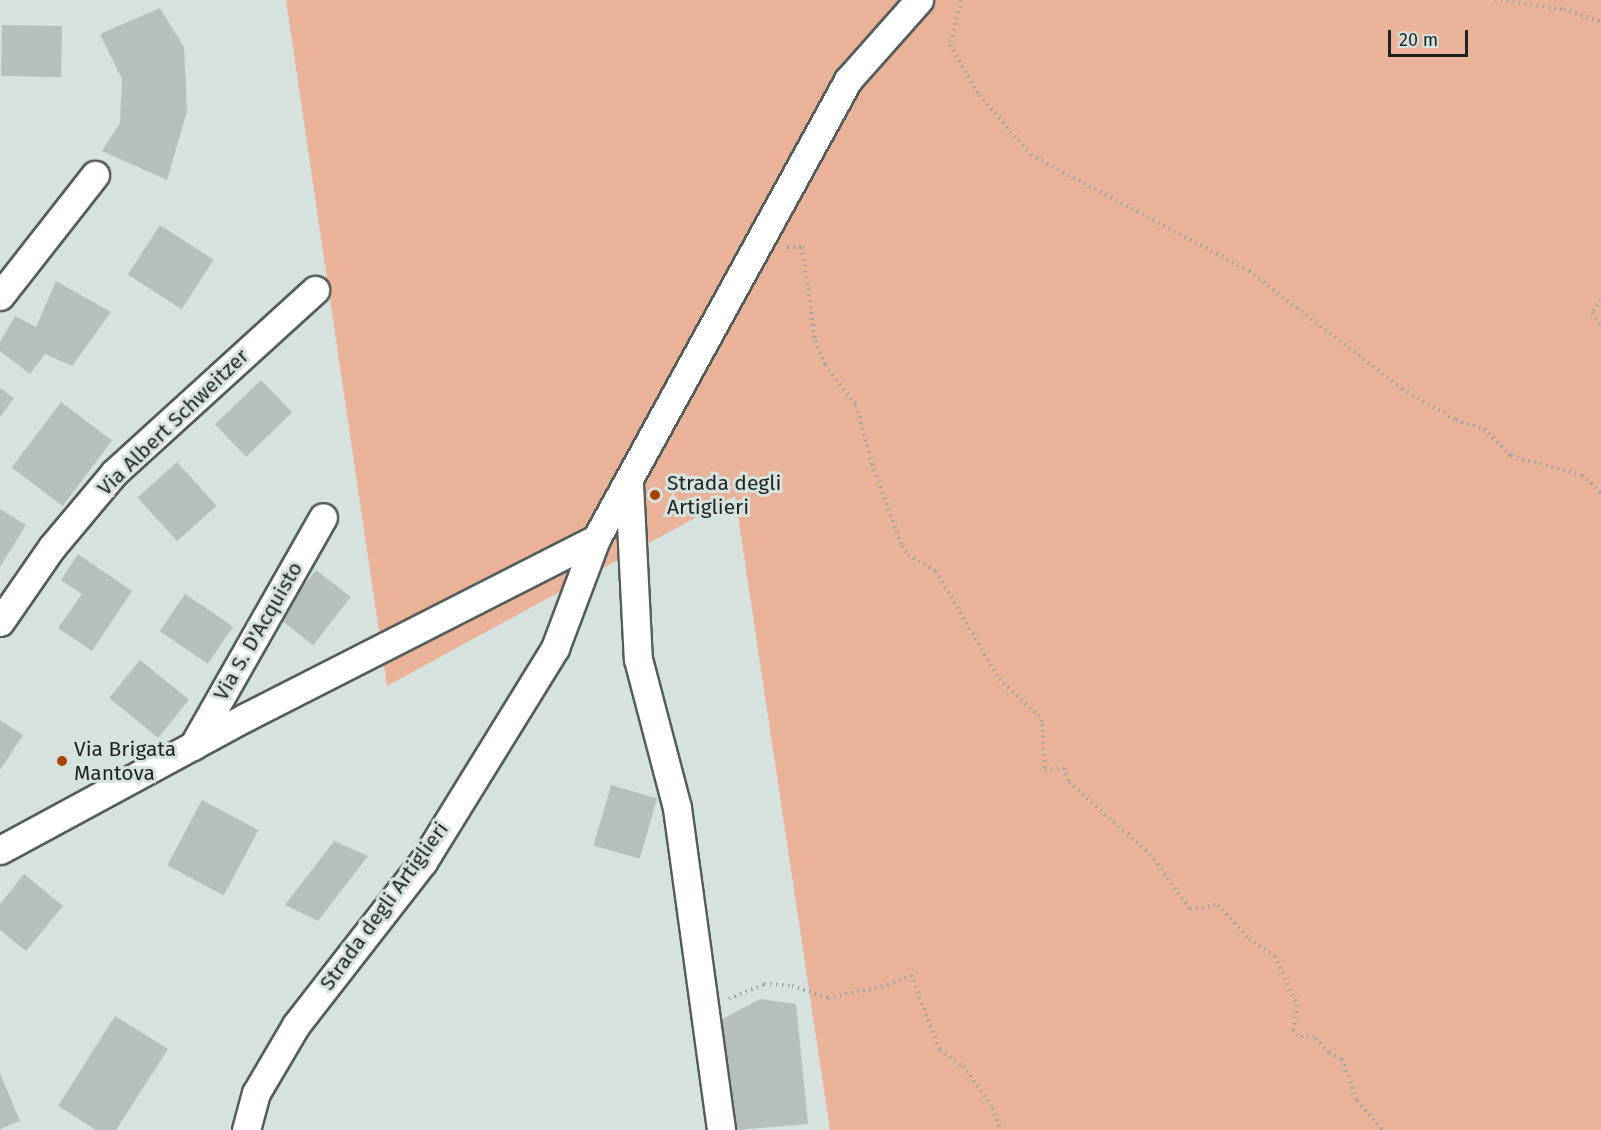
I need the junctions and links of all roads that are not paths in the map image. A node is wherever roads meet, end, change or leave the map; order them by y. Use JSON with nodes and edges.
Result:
{"nodes":[{"id":1,"x":919,"y":0,"type":"edge"},
{"id":2,"x":95,"y":175,"type":"dead end"},
{"id":3,"x":315,"y":290,"type":"dead end"},
{"id":4,"x":0,"y":296,"type":"edge"},
{"id":5,"x":628,"y":479,"type":"junction"},
{"id":6,"x":323,"y":517,"type":"dead end"},
{"id":7,"x":596,"y":539,"type":"junction"},
{"id":8,"x":0,"y":622,"type":"edge"},
{"id":9,"x":193,"y":746,"type":"junction"},
{"id":10,"x":0,"y":850,"type":"edge"},
{"id":11,"x":246,"y":1130,"type":"edge"},
{"id":12,"x":721,"y":1130,"type":"edge"}],
"edges":[{"from":1,"to":5,"type":"street","name":"Strada degli Artiglieri"},
{"from":2,"to":4,"type":"street"},
{"from":3,"to":8,"type":"street","name":"Via Albert Schweitzer"},
{"from":5,"to":7,"type":"street","name":"Strada degli Artiglieri"},
{"from":5,"to":12,"type":"street"},
{"from":6,"to":9,"type":"street","name":"Via S. D'Acquisto"},
{"from":7,"to":9,"type":"street"},
{"from":7,"to":11,"type":"street","name":"Strada degli Artiglieri"},
{"from":9,"to":10,"type":"street"}]}
